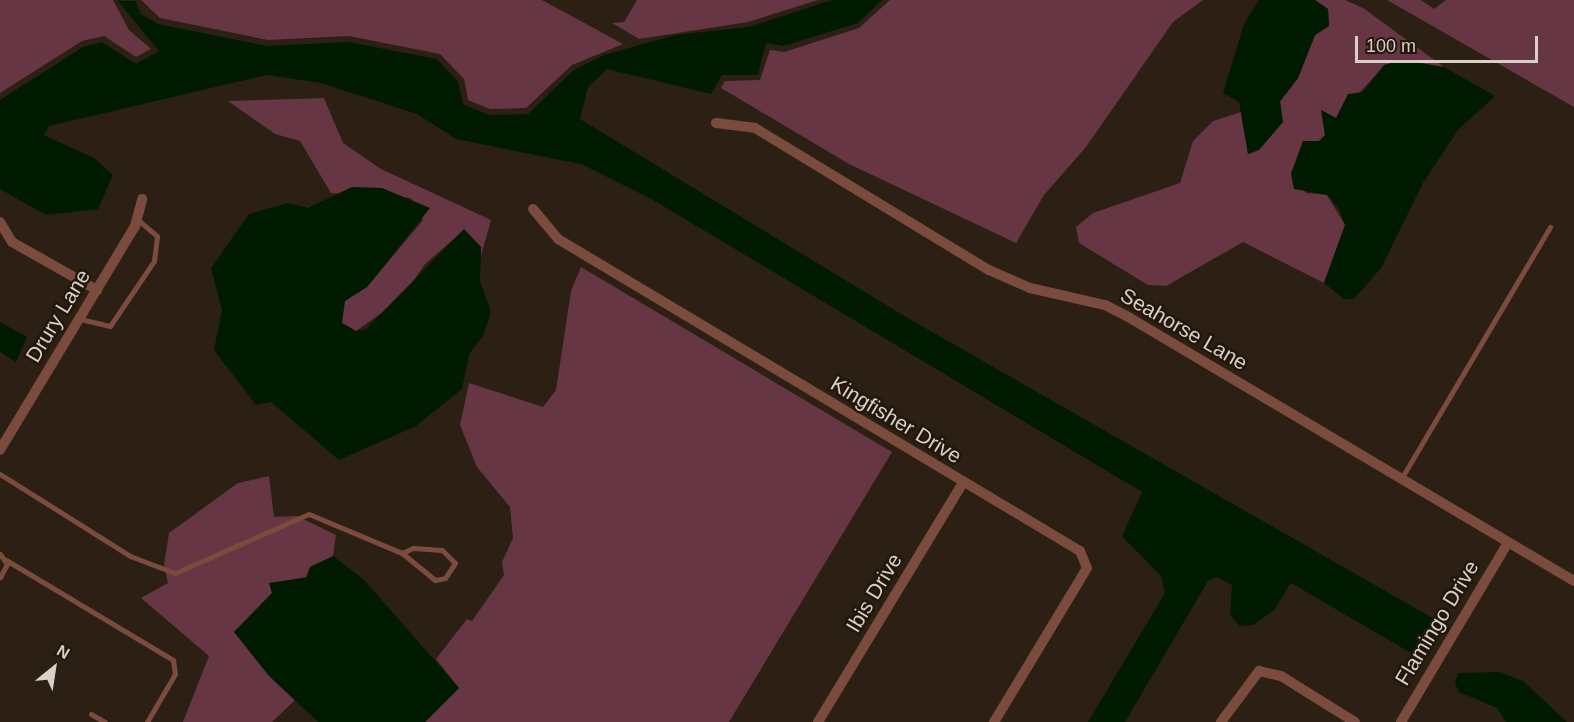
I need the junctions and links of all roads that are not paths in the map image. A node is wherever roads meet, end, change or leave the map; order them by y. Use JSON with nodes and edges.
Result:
{"nodes":[{"id":1,"x":716,"y":123,"type":"dead end"},
{"id":2,"x":142,"y":199,"type":"dead end"},
{"id":3,"x":532,"y":209,"type":"dead end"},
{"id":4,"x":137,"y":219,"type":"junction"},
{"id":5,"x":0,"y":222,"type":"edge"},
{"id":6,"x":1550,"y":227,"type":"dead end"},
{"id":7,"x":97,"y":290,"type":"junction"},
{"id":8,"x":80,"y":319,"type":"junction"},
{"id":9,"x":3,"y":437,"type":"edge"},
{"id":10,"x":0,"y":450,"type":"edge"},
{"id":11,"x":0,"y":474,"type":"edge"},
{"id":12,"x":1400,"y":481,"type":"junction"},
{"id":13,"x":963,"y":483,"type":"junction"},
{"id":14,"x":1507,"y":544,"type":"junction"},
{"id":15,"x":402,"y":553,"type":"junction"},
{"id":16,"x":0,"y":554,"type":"edge"},
{"id":17,"x":6,"y":560,"type":"junction"},
{"id":18,"x":0,"y":577,"type":"edge"},
{"id":19,"x":1574,"y":581,"type":"edge"},
{"id":20,"x":91,"y":714,"type":"dead end"},
{"id":21,"x":105,"y":722,"type":"edge"},
{"id":22,"x":147,"y":722,"type":"edge"},
{"id":23,"x":818,"y":722,"type":"edge"},
{"id":24,"x":994,"y":722,"type":"edge"},
{"id":25,"x":1221,"y":722,"type":"edge"},
{"id":26,"x":1355,"y":722,"type":"edge"},
{"id":27,"x":1401,"y":722,"type":"edge"}],
"edges":[{"from":1,"to":12,"type":"street","name":"Seahorse Lane"},
{"from":2,"to":4,"type":"street","name":"Drury Lane"},
{"from":3,"to":13,"type":"street","name":"Kingfisher Drive"},
{"from":4,"to":7,"type":"street","name":"Drury Lane"},
{"from":4,"to":8,"type":"lane"},
{"from":5,"to":7,"type":"street"},
{"from":6,"to":12,"type":"lane"},
{"from":7,"to":8,"type":"street","name":"Drury Lane"},
{"from":8,"to":9,"type":"street","name":"Drury Lane"},
{"from":9,"to":10,"type":"street","name":"Drury Lane"},
{"from":11,"to":15,"type":"lane"},
{"from":12,"to":14,"type":"street","name":"Seahorse Lane"},
{"from":13,"to":23,"type":"street","name":"Ibis Drive"},
{"from":13,"to":24,"type":"street","name":"Kingfisher Drive"},
{"from":14,"to":19,"type":"street","name":"Seahorse Lane"},
{"from":14,"to":27,"type":"street","name":"Flamingo Drive"},
{"from":15,"to":15,"type":"lane"},
{"from":16,"to":17,"type":"lane"},
{"from":17,"to":18,"type":"lane"},
{"from":17,"to":22,"type":"lane"},
{"from":20,"to":21,"type":"lane"},
{"from":25,"to":26,"type":"street"}]}
